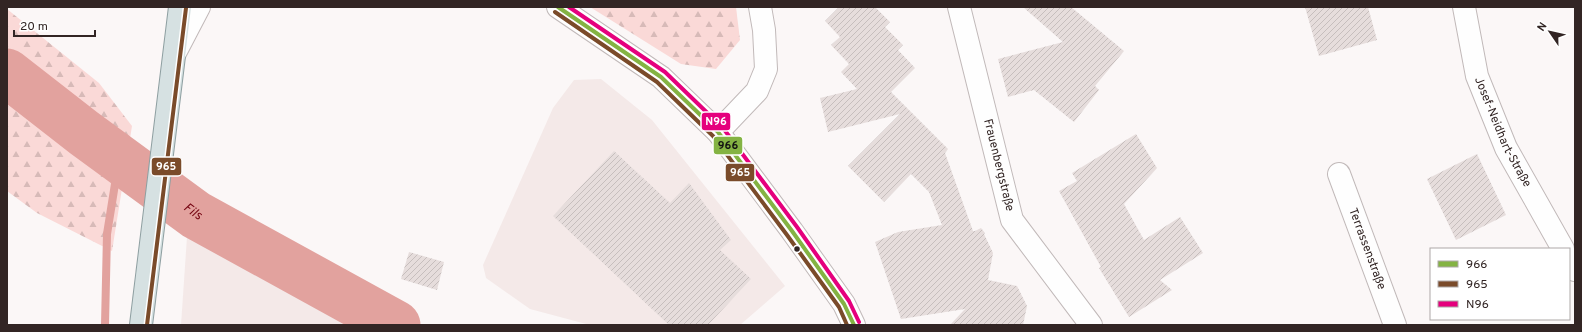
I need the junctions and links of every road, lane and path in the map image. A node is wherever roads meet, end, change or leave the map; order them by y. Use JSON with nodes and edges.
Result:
{"nodes":[{"id":1,"x":180,"y":7,"type":"edge"},
{"id":2,"x":199,"y":7,"type":"edge"},
{"id":3,"x":558,"y":7,"type":"edge"},
{"id":4,"x":760,"y":7,"type":"edge"},
{"id":5,"x":959,"y":7,"type":"edge"},
{"id":6,"x":1464,"y":7,"type":"edge"},
{"id":7,"x":173,"y":55,"type":"junction"},
{"id":8,"x":718,"y":132,"type":"junction"},
{"id":9,"x":1339,"y":174,"type":"dead end"},
{"id":10,"x":1562,"y":248,"type":"edge"},
{"id":11,"x":141,"y":325,"type":"edge"},
{"id":12,"x":854,"y":325,"type":"edge"},
{"id":13,"x":1091,"y":325,"type":"edge"},
{"id":14,"x":1395,"y":325,"type":"edge"}],
"edges":[{"from":1,"to":7,"type":"main road"},
{"from":2,"to":7,"type":"street"},
{"from":3,"to":8,"type":"street"},
{"from":4,"to":8,"type":"street"},
{"from":5,"to":13,"type":"street","name":"Frauenbergstraße"},
{"from":6,"to":10,"type":"street","name":"Josef-Neidhart-Straße"},
{"from":7,"to":11,"type":"main road"},
{"from":8,"to":12,"type":"street"},
{"from":9,"to":14,"type":"street","name":"Terrassenstraße"}]}
